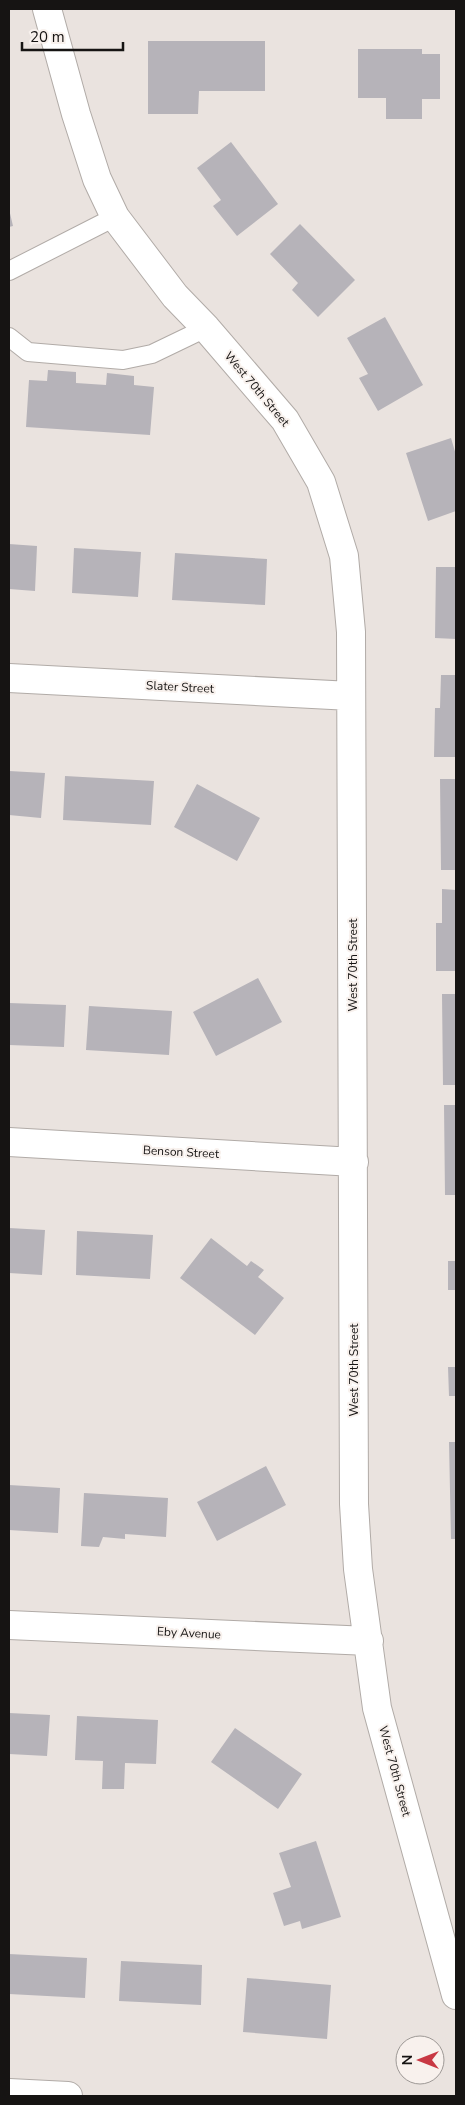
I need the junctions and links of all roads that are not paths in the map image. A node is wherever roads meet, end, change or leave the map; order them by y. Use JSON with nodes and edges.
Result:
{"nodes":[{"id":1,"x":47,"y":9,"type":"edge"},
{"id":2,"x":115,"y":217,"type":"junction"},
{"id":3,"x":9,"y":271,"type":"edge"},
{"id":4,"x":206,"y":328,"type":"junction"},
{"id":5,"x":9,"y":337,"type":"edge"},
{"id":6,"x":9,"y":678,"type":"edge"},
{"id":7,"x":351,"y":696,"type":"junction"},
{"id":8,"x":9,"y":1142,"type":"edge"},
{"id":9,"x":354,"y":1162,"type":"junction"},
{"id":10,"x":9,"y":1625,"type":"edge"},
{"id":11,"x":369,"y":1642,"type":"junction"},
{"id":12,"x":456,"y":1996,"type":"edge"},
{"id":13,"x":26,"y":2095,"type":"edge"},
{"id":14,"x":68,"y":2096,"type":"edge"}],
"edges":[{"from":1,"to":2,"type":"street","name":"West 70th Street"},
{"from":2,"to":3,"type":"lane"},
{"from":2,"to":4,"type":"street","name":"West 70th Street"},
{"from":4,"to":5,"type":"lane"},
{"from":4,"to":7,"type":"street","name":"West 70th Street"},
{"from":6,"to":7,"type":"street","name":"Slater Street"},
{"from":7,"to":9,"type":"street","name":"West 70th Street"},
{"from":8,"to":9,"type":"street","name":"Benson Street"},
{"from":9,"to":11,"type":"street","name":"West 70th Street"},
{"from":10,"to":11,"type":"street","name":"Eby Avenue"},
{"from":11,"to":12,"type":"street","name":"West 70th Street"},
{"from":13,"to":14,"type":"street"}]}
